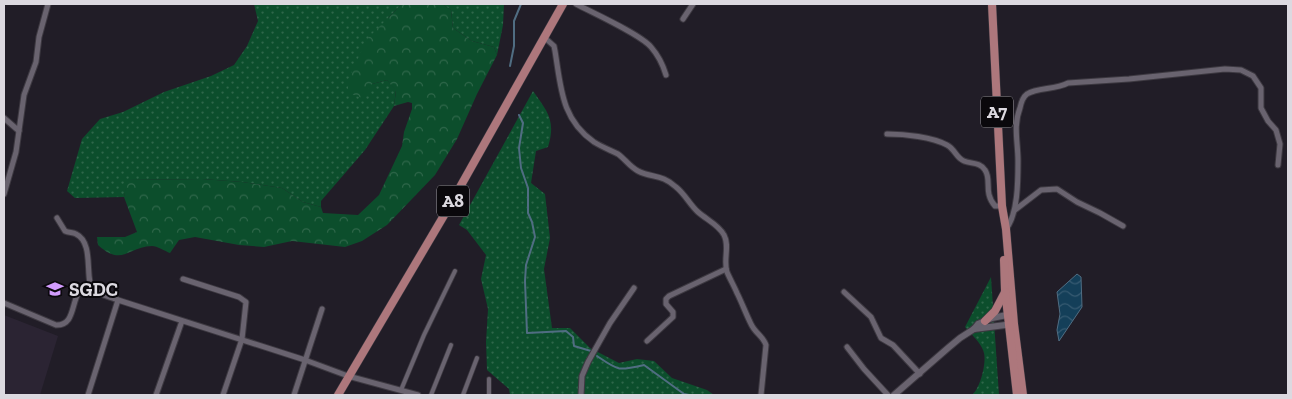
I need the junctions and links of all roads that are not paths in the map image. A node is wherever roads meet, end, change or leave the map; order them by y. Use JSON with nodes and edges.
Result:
{"nodes":[{"id":1,"x":48,"y":4,"type":"edge"},
{"id":2,"x":563,"y":4,"type":"edge"},
{"id":3,"x":576,"y":4,"type":"edge"},
{"id":4,"x":693,"y":4,"type":"edge"},
{"id":5,"x":992,"y":4,"type":"edge"},
{"id":6,"x":683,"y":19,"type":"dead end"},
{"id":7,"x":544,"y":38,"type":"junction"},
{"id":8,"x":666,"y":75,"type":"dead end"},
{"id":9,"x":4,"y":118,"type":"edge"},
{"id":10,"x":19,"y":131,"type":"junction"},
{"id":11,"x":887,"y":134,"type":"dead end"},
{"id":12,"x":1278,"y":165,"type":"dead end"},
{"id":13,"x":4,"y":194,"type":"edge"},
{"id":14,"x":1002,"y":206,"type":"junction"},
{"id":15,"x":1016,"y":210,"type":"junction"},
{"id":16,"x":57,"y":218,"type":"dead end"},
{"id":17,"x":1004,"y":220,"type":"junction"},
{"id":18,"x":1123,"y":226,"type":"dead end"},
{"id":19,"x":1006,"y":229,"type":"junction"},
{"id":20,"x":726,"y":269,"type":"junction"},
{"id":21,"x":455,"y":271,"type":"dead end"},
{"id":22,"x":183,"y":279,"type":"dead end"},
{"id":23,"x":90,"y":285,"type":"junction"},
{"id":24,"x":634,"y":288,"type":"dead end"},
{"id":25,"x":1006,"y":290,"type":"junction"},
{"id":26,"x":844,"y":292,"type":"dead end"},
{"id":27,"x":118,"y":300,"type":"junction"},
{"id":28,"x":4,"y":303,"type":"edge"},
{"id":29,"x":322,"y":309,"type":"dead end"},
{"id":30,"x":1011,"y":315,"type":"junction"},
{"id":31,"x":182,"y":321,"type":"junction"},
{"id":32,"x":985,"y":321,"type":"junction"},
{"id":33,"x":1012,"y":324,"type":"junction"},
{"id":34,"x":974,"y":329,"type":"junction"},
{"id":35,"x":242,"y":339,"type":"junction"},
{"id":36,"x":646,"y":341,"type":"dead end"},
{"id":37,"x":451,"y":345,"type":"dead end"},
{"id":38,"x":847,"y":347,"type":"dead end"},
{"id":39,"x":477,"y":358,"type":"dead end"},
{"id":40,"x":305,"y":360,"type":"junction"},
{"id":41,"x":920,"y":374,"type":"junction"},
{"id":42,"x":348,"y":376,"type":"junction"},
{"id":43,"x":489,"y":378,"type":"dead end"},
{"id":44,"x":401,"y":390,"type":"junction"},
{"id":45,"x":88,"y":395,"type":"edge"},
{"id":46,"x":156,"y":395,"type":"edge"},
{"id":47,"x":223,"y":395,"type":"edge"},
{"id":48,"x":294,"y":395,"type":"edge"},
{"id":49,"x":338,"y":395,"type":"edge"},
{"id":50,"x":418,"y":395,"type":"edge"},
{"id":51,"x":431,"y":395,"type":"edge"},
{"id":52,"x":462,"y":395,"type":"edge"},
{"id":53,"x":489,"y":395,"type":"edge"},
{"id":54,"x":581,"y":395,"type":"edge"},
{"id":55,"x":761,"y":395,"type":"edge"},
{"id":56,"x":888,"y":395,"type":"edge"},
{"id":57,"x":894,"y":395,"type":"edge"},
{"id":58,"x":1017,"y":395,"type":"edge"},
{"id":59,"x":1023,"y":395,"type":"edge"}],
"edges":[{"from":1,"to":10,"type":"street"},
{"from":2,"to":7,"type":"main road","number":"A8"},
{"from":3,"to":8,"type":"street"},
{"from":4,"to":6,"type":"street"},
{"from":5,"to":14,"type":"main road","number":"A7"},
{"from":7,"to":20,"type":"street"},
{"from":7,"to":42,"type":"main road","number":"A8"},
{"from":9,"to":10,"type":"street"},
{"from":10,"to":13,"type":"street"},
{"from":11,"to":14,"type":"street"},
{"from":12,"to":15,"type":"street"},
{"from":14,"to":17,"type":"main road","number":"A7"},
{"from":15,"to":18,"type":"street"},
{"from":15,"to":19,"type":"street"},
{"from":16,"to":23,"type":"street"},
{"from":17,"to":19,"type":"main road","number":"A7"},
{"from":17,"to":25,"type":"main road","number":"A7"},
{"from":19,"to":30,"type":"main road","number":"A7"},
{"from":20,"to":36,"type":"street"},
{"from":20,"to":55,"type":"street"},
{"from":21,"to":44,"type":"street"},
{"from":22,"to":35,"type":"street"},
{"from":23,"to":27,"type":"street"},
{"from":23,"to":28,"type":"street"},
{"from":24,"to":54,"type":"street"},
{"from":25,"to":30,"type":"main road","number":"A7"},
{"from":25,"to":32,"type":"main road"},
{"from":26,"to":41,"type":"street"},
{"from":27,"to":31,"type":"street"},
{"from":27,"to":45,"type":"street"},
{"from":29,"to":40,"type":"street"},
{"from":30,"to":32,"type":"street"},
{"from":30,"to":33,"type":"main road","number":"A7"},
{"from":31,"to":35,"type":"street"},
{"from":31,"to":46,"type":"street"},
{"from":32,"to":34,"type":"street"},
{"from":33,"to":34,"type":"street"},
{"from":33,"to":58,"type":"main road","number":"A7"},
{"from":33,"to":59,"type":"main road","number":"A7"},
{"from":34,"to":41,"type":"street"},
{"from":35,"to":40,"type":"street"},
{"from":35,"to":47,"type":"street"},
{"from":37,"to":51,"type":"street"},
{"from":38,"to":56,"type":"street"},
{"from":39,"to":52,"type":"street"},
{"from":40,"to":42,"type":"street"},
{"from":40,"to":48,"type":"street"},
{"from":41,"to":57,"type":"street"},
{"from":42,"to":44,"type":"street"},
{"from":42,"to":49,"type":"main road","number":"A8"},
{"from":43,"to":53,"type":"street"},
{"from":44,"to":50,"type":"street"}]}
